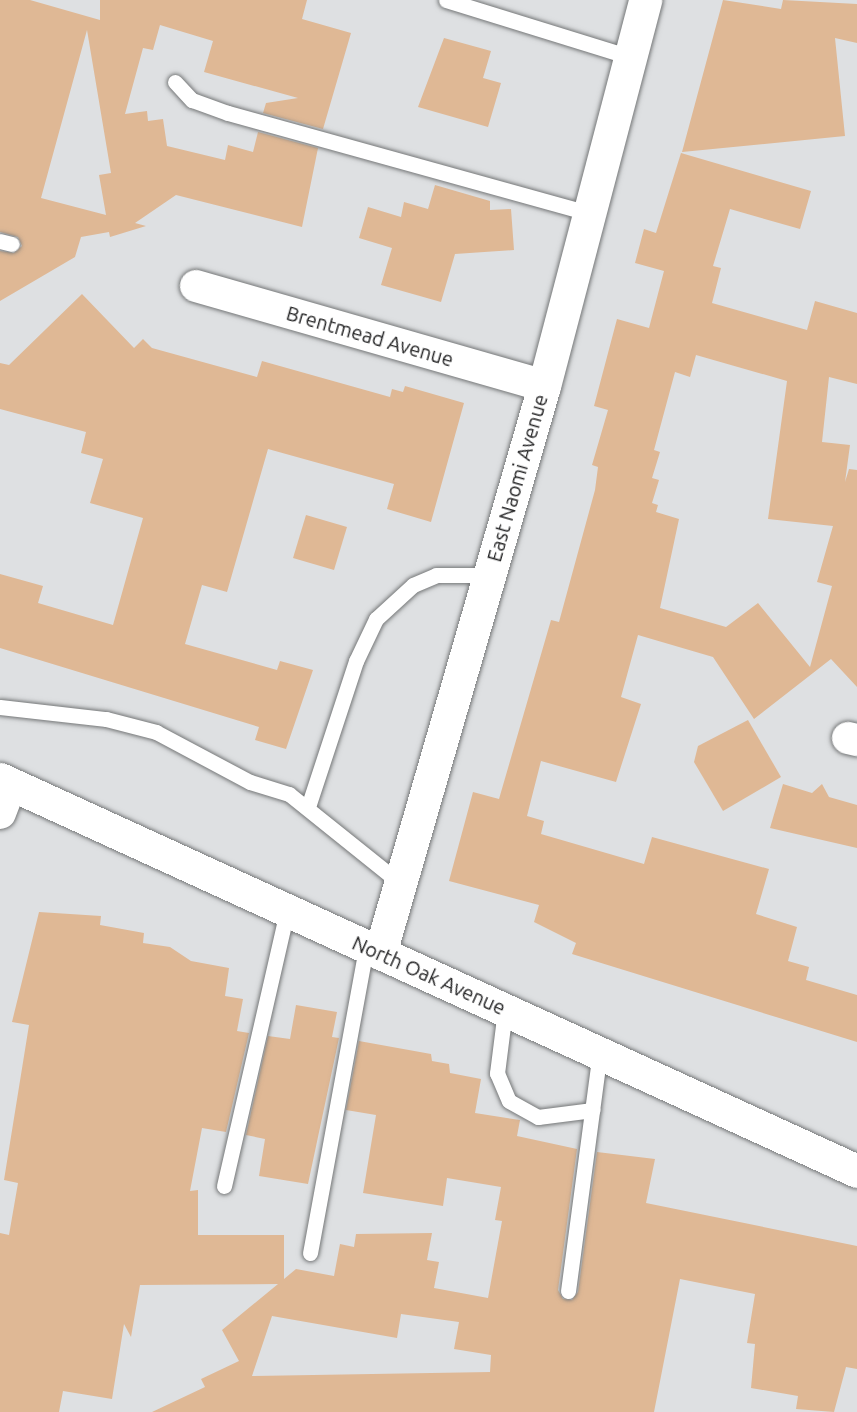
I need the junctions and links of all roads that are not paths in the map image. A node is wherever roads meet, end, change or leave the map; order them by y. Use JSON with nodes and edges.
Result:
{"nodes":[{"id":1,"x":446,"y":0,"type":"edge"},
{"id":2,"x":645,"y":0,"type":"edge"},
{"id":3,"x":630,"y":57,"type":"junction"},
{"id":4,"x":175,"y":82,"type":"dead end"},
{"id":5,"x":589,"y":213,"type":"junction"},
{"id":6,"x":196,"y":286,"type":"dead end"},
{"id":7,"x":544,"y":386,"type":"junction"},
{"id":8,"x":489,"y":575,"type":"junction"},
{"id":9,"x":0,"y":707,"type":"edge"},
{"id":10,"x":4,"y":792,"type":"edge"},
{"id":11,"x":308,"y":807,"type":"junction"},
{"id":12,"x":400,"y":883,"type":"junction"},
{"id":13,"x":287,"y":911,"type":"junction"},
{"id":14,"x":373,"y":950,"type":"junction"},
{"id":15,"x":506,"y":1010,"type":"junction"},
{"id":16,"x":600,"y":1049,"type":"junction"},
{"id":17,"x":593,"y":1110,"type":"junction"},
{"id":18,"x":857,"y":1171,"type":"edge"},
{"id":19,"x":224,"y":1186,"type":"dead end"},
{"id":20,"x":310,"y":1253,"type":"dead end"},
{"id":21,"x":568,"y":1291,"type":"dead end"}],
"edges":[{"from":1,"to":3,"type":"lane"},
{"from":2,"to":3,"type":"street","name":"East Naomi Avenue"},
{"from":3,"to":5,"type":"street","name":"East Naomi Avenue"},
{"from":4,"to":5,"type":"lane"},
{"from":5,"to":7,"type":"street","name":"East Naomi Avenue"},
{"from":6,"to":7,"type":"street","name":"Brentmead Avenue"},
{"from":7,"to":8,"type":"street","name":"East Naomi Avenue"},
{"from":8,"to":11,"type":"lane"},
{"from":8,"to":12,"type":"street","name":"East Naomi Avenue"},
{"from":9,"to":11,"type":"lane"},
{"from":10,"to":13,"type":"street","name":"North Oak Avenue"},
{"from":11,"to":12,"type":"lane"},
{"from":12,"to":14,"type":"street","name":"East Naomi Avenue"},
{"from":13,"to":14,"type":"street","name":"North Oak Avenue"},
{"from":13,"to":19,"type":"lane"},
{"from":14,"to":15,"type":"street","name":"North Oak Avenue"},
{"from":14,"to":20,"type":"lane"},
{"from":15,"to":16,"type":"street","name":"North Oak Avenue"},
{"from":15,"to":17,"type":"lane"},
{"from":16,"to":17,"type":"lane"},
{"from":16,"to":18,"type":"street","name":"North Oak Avenue"},
{"from":17,"to":21,"type":"lane"}]}
